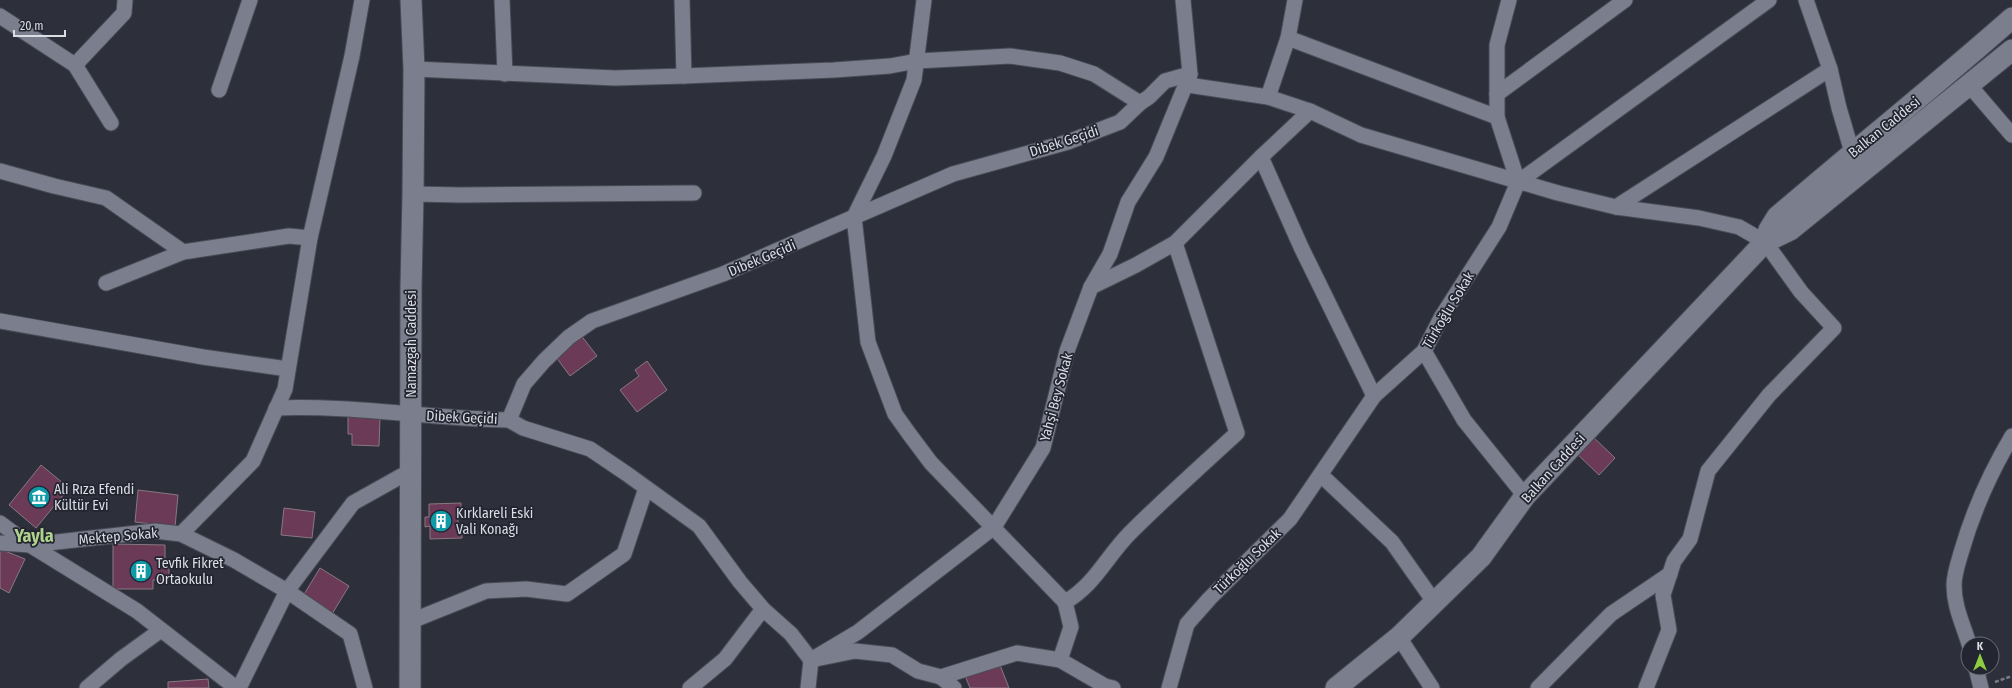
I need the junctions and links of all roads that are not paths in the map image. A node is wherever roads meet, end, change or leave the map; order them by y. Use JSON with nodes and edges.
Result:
{"nodes":[{"id":1,"x":125,"y":0,"type":"edge"},
{"id":2,"x":250,"y":0,"type":"edge"},
{"id":3,"x":362,"y":0,"type":"edge"},
{"id":4,"x":411,"y":0,"type":"edge"},
{"id":5,"x":502,"y":0,"type":"edge"},
{"id":6,"x":682,"y":0,"type":"edge"},
{"id":7,"x":924,"y":0,"type":"edge"},
{"id":8,"x":1183,"y":0,"type":"edge"},
{"id":9,"x":1295,"y":0,"type":"edge"},
{"id":10,"x":1509,"y":0,"type":"edge"},
{"id":11,"x":1626,"y":0,"type":"edge"},
{"id":12,"x":1769,"y":0,"type":"edge"},
{"id":13,"x":1806,"y":0,"type":"edge"},
{"id":14,"x":0,"y":16,"type":"edge"},
{"id":15,"x":2012,"y":18,"type":"edge"},
{"id":16,"x":1288,"y":38,"type":"junction"},
{"id":17,"x":2012,"y":50,"type":"edge"},
{"id":18,"x":917,"y":61,"type":"junction"},
{"id":19,"x":75,"y":65,"type":"junction"},
{"id":20,"x":414,"y":69,"type":"junction"},
{"id":21,"x":1830,"y":69,"type":"junction"},
{"id":22,"x":505,"y":74,"type":"junction"},
{"id":23,"x":1190,"y":74,"type":"junction"},
{"id":24,"x":684,"y":76,"type":"junction"},
{"id":25,"x":1970,"y":86,"type":"junction"},
{"id":26,"x":219,"y":90,"type":"dead end"},
{"id":27,"x":1497,"y":94,"type":"junction"},
{"id":28,"x":1268,"y":98,"type":"junction"},
{"id":29,"x":1140,"y":103,"type":"junction"},
{"id":30,"x":1310,"y":111,"type":"junction"},
{"id":31,"x":1497,"y":117,"type":"junction"},
{"id":32,"x":111,"y":123,"type":"dead end"},
{"id":33,"x":2012,"y":135,"type":"edge"},
{"id":34,"x":1852,"y":152,"type":"junction"},
{"id":35,"x":1261,"y":157,"type":"junction"},
{"id":36,"x":0,"y":171,"type":"edge"},
{"id":37,"x":1518,"y":182,"type":"junction"},
{"id":38,"x":694,"y":193,"type":"dead end"},
{"id":39,"x":414,"y":194,"type":"junction"},
{"id":40,"x":1616,"y":207,"type":"junction"},
{"id":41,"x":854,"y":217,"type":"junction"},
{"id":42,"x":310,"y":238,"type":"junction"},
{"id":43,"x":1175,"y":242,"type":"junction"},
{"id":44,"x":1765,"y":242,"type":"junction"},
{"id":45,"x":183,"y":252,"type":"junction"},
{"id":46,"x":106,"y":283,"type":"dead end"},
{"id":47,"x":1091,"y":287,"type":"junction"},
{"id":48,"x":0,"y":321,"type":"edge"},
{"id":49,"x":1424,"y":351,"type":"junction"},
{"id":50,"x":288,"y":369,"type":"junction"},
{"id":51,"x":1374,"y":396,"type":"junction"},
{"id":52,"x":276,"y":408,"type":"junction"},
{"id":53,"x":412,"y":414,"type":"junction"},
{"id":54,"x":509,"y":420,"type":"junction"},
{"id":55,"x":2012,"y":436,"type":"edge"},
{"id":56,"x":412,"y":470,"type":"junction"},
{"id":57,"x":1321,"y":475,"type":"junction"},
{"id":58,"x":646,"y":488,"type":"junction"},
{"id":59,"x":1525,"y":496,"type":"junction"},
{"id":60,"x":0,"y":523,"type":"edge"},
{"id":61,"x":994,"y":527,"type":"junction"},
{"id":62,"x":181,"y":534,"type":"junction"},
{"id":63,"x":0,"y":543,"type":"edge"},
{"id":64,"x":30,"y":545,"type":"junction"},
{"id":65,"x":1670,"y":574,"type":"junction"},
{"id":66,"x":287,"y":591,"type":"junction"},
{"id":67,"x":1065,"y":602,"type":"junction"},
{"id":68,"x":1435,"y":603,"type":"junction"},
{"id":69,"x":763,"y":609,"type":"junction"},
{"id":70,"x":410,"y":622,"type":"junction"},
{"id":71,"x":161,"y":630,"type":"junction"},
{"id":72,"x":1966,"y":636,"type":"edge"},
{"id":73,"x":1399,"y":637,"type":"junction"},
{"id":74,"x":811,"y":660,"type":"junction"},
{"id":75,"x":1060,"y":660,"type":"junction"},
{"id":76,"x":1978,"y":676,"type":"edge"},
{"id":77,"x":941,"y":677,"type":"junction"},
{"id":78,"x":1107,"y":687,"type":"edge"},
{"id":79,"x":87,"y":688,"type":"edge"},
{"id":80,"x":236,"y":688,"type":"edge"},
{"id":81,"x":239,"y":688,"type":"edge"},
{"id":82,"x":365,"y":688,"type":"edge"},
{"id":83,"x":410,"y":688,"type":"edge"},
{"id":84,"x":690,"y":688,"type":"edge"},
{"id":85,"x":808,"y":688,"type":"edge"},
{"id":86,"x":954,"y":688,"type":"edge"},
{"id":87,"x":1169,"y":688,"type":"edge"},
{"id":88,"x":1336,"y":688,"type":"edge"},
{"id":89,"x":1432,"y":688,"type":"edge"},
{"id":90,"x":1538,"y":688,"type":"edge"},
{"id":91,"x":1646,"y":688,"type":"edge"},
{"id":92,"x":1981,"y":688,"type":"edge"}],
"edges":[{"from":1,"to":19,"type":"street"},
{"from":2,"to":26,"type":"street"},
{"from":3,"to":42,"type":"street"},
{"from":4,"to":20,"type":"main road","name":"Namazgah Caddesi"},
{"from":5,"to":22,"type":"street"},
{"from":6,"to":24,"type":"street"},
{"from":7,"to":18,"type":"street"},
{"from":8,"to":23,"type":"street"},
{"from":9,"to":16,"type":"street"},
{"from":10,"to":27,"type":"street"},
{"from":11,"to":27,"type":"street"},
{"from":12,"to":37,"type":"street"},
{"from":13,"to":21,"type":"street"},
{"from":14,"to":19,"type":"street"},
{"from":15,"to":34,"type":"main road","name":"Balkan Caddesi"},
{"from":16,"to":28,"type":"street"},
{"from":16,"to":31,"type":"street"},
{"from":17,"to":25,"type":"main road","name":"Balkan Caddesi"},
{"from":18,"to":24,"type":"street"},
{"from":18,"to":29,"type":"street"},
{"from":18,"to":41,"type":"street"},
{"from":19,"to":32,"type":"street"},
{"from":20,"to":22,"type":"street"},
{"from":20,"to":39,"type":"main road","name":"Namazgah Caddesi"},
{"from":21,"to":34,"type":"street"},
{"from":21,"to":40,"type":"street"},
{"from":22,"to":24,"type":"street"},
{"from":23,"to":28,"type":"street"},
{"from":23,"to":29,"type":"street","name":"Dibek Geçidi"},
{"from":23,"to":47,"type":"street","name":"Yahşi Bey Sokak"},
{"from":25,"to":33,"type":"street"},
{"from":25,"to":44,"type":"main road","name":"Balkan Caddesi"},
{"from":27,"to":31,"type":"street"},
{"from":28,"to":30,"type":"street"},
{"from":29,"to":41,"type":"street","name":"Dibek Geçidi"},
{"from":30,"to":35,"type":"street"},
{"from":30,"to":37,"type":"street"},
{"from":31,"to":37,"type":"street"},
{"from":34,"to":44,"type":"main road","name":"Balkan Caddesi"},
{"from":35,"to":43,"type":"street"},
{"from":35,"to":51,"type":"street"},
{"from":36,"to":45,"type":"street"},
{"from":37,"to":40,"type":"street"},
{"from":37,"to":49,"type":"street","name":"Türkoğlu Sokak"},
{"from":38,"to":39,"type":"street"},
{"from":39,"to":53,"type":"main road","name":"Namazgah Caddesi"},
{"from":40,"to":44,"type":"street"},
{"from":41,"to":54,"type":"street","name":"Dibek Geçidi"},
{"from":41,"to":61,"type":"street"},
{"from":42,"to":45,"type":"street"},
{"from":42,"to":50,"type":"street"},
{"from":43,"to":47,"type":"street"},
{"from":43,"to":67,"type":"street"},
{"from":44,"to":59,"type":"main road","name":"Balkan Caddesi"},
{"from":44,"to":65,"type":"street"},
{"from":45,"to":46,"type":"street"},
{"from":47,"to":61,"type":"street","name":"Yahşi Bey Sokak"},
{"from":48,"to":50,"type":"street"},
{"from":49,"to":51,"type":"street","name":"Türkoğlu Sokak"},
{"from":49,"to":59,"type":"street"},
{"from":50,"to":52,"type":"street"},
{"from":51,"to":57,"type":"street","name":"Türkoğlu Sokak"},
{"from":52,"to":53,"type":"street","name":"Dibek Geçidi"},
{"from":52,"to":62,"type":"street"},
{"from":53,"to":54,"type":"street","name":"Dibek Geçidi"},
{"from":53,"to":56,"type":"main road","name":"Namazgah Caddesi"},
{"from":54,"to":58,"type":"street"},
{"from":55,"to":72,"type":"street"},
{"from":56,"to":66,"type":"street"},
{"from":56,"to":70,"type":"main road","name":"Namazgah Caddesi"},
{"from":57,"to":68,"type":"street"},
{"from":57,"to":87,"type":"street","name":"Türkoğlu Sokak"},
{"from":58,"to":69,"type":"street"},
{"from":58,"to":70,"type":"street"},
{"from":59,"to":68,"type":"main road","name":"Balkan Caddesi"},
{"from":60,"to":64,"type":"street"},
{"from":61,"to":67,"type":"street"},
{"from":61,"to":74,"type":"street","name":"Yahşi Bey Sokak"},
{"from":62,"to":64,"type":"street","name":"Mektep Sokak"},
{"from":62,"to":66,"type":"street","name":"Mektep Sokak"},
{"from":63,"to":64,"type":"street","name":"Mektep Sokak"},
{"from":64,"to":71,"type":"street"},
{"from":65,"to":90,"type":"street"},
{"from":65,"to":91,"type":"street"},
{"from":66,"to":81,"type":"street"},
{"from":66,"to":82,"type":"street","name":"Mektep Sokak"},
{"from":67,"to":75,"type":"street"},
{"from":68,"to":73,"type":"main road","name":"Balkan Caddesi"},
{"from":69,"to":74,"type":"street"},
{"from":69,"to":84,"type":"street"},
{"from":70,"to":83,"type":"main road","name":"Namazgah Caddesi"},
{"from":71,"to":79,"type":"street"},
{"from":71,"to":80,"type":"street"},
{"from":73,"to":88,"type":"main road","name":"Balkan Caddesi"},
{"from":73,"to":89,"type":"street"},
{"from":74,"to":77,"type":"street"},
{"from":74,"to":85,"type":"street"},
{"from":75,"to":77,"type":"street"},
{"from":75,"to":78,"type":"street"},
{"from":76,"to":92,"type":"street"},
{"from":77,"to":86,"type":"street"}]}
